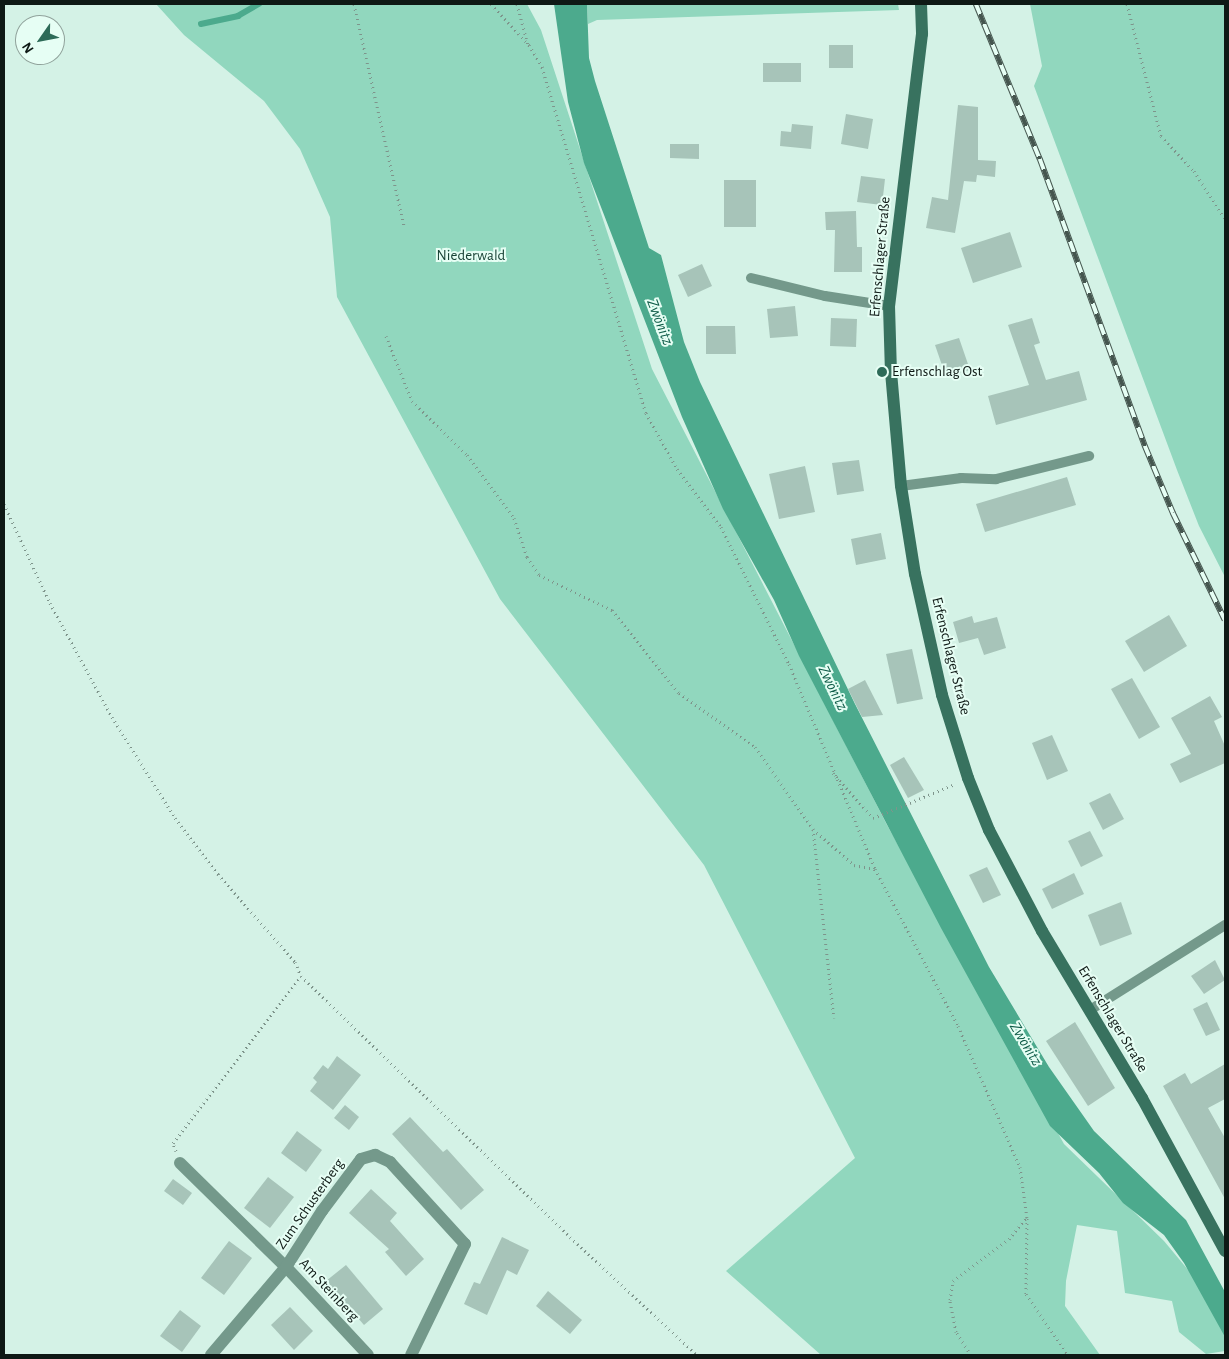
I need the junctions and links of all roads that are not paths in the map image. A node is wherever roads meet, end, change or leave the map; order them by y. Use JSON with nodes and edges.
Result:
{"nodes":[{"id":1,"x":921,"y":4,"type":"edge"},
{"id":2,"x":751,"y":278,"type":"dead end"},
{"id":3,"x":889,"y":306,"type":"junction"},
{"id":4,"x":1089,"y":456,"type":"dead end"},
{"id":5,"x":901,"y":486,"type":"junction"},
{"id":6,"x":1225,"y":925,"type":"edge"},
{"id":7,"x":1090,"y":1010,"type":"junction"},
{"id":8,"x":180,"y":1162,"type":"road end"},
{"id":9,"x":1225,"y":1251,"type":"edge"},
{"id":10,"x":286,"y":1267,"type":"junction"},
{"id":11,"x":212,"y":1355,"type":"edge"},
{"id":12,"x":368,"y":1355,"type":"edge"},
{"id":13,"x":411,"y":1355,"type":"edge"}],
"edges":[{"from":1,"to":3,"type":"main road","name":"Erfenschlager Straße"},
{"from":2,"to":3,"type":"lane"},
{"from":3,"to":5,"type":"main road","name":"Erfenschlager Straße"},
{"from":4,"to":5,"type":"lane"},
{"from":5,"to":7,"type":"main road","name":"Erfenschlager Straße"},
{"from":6,"to":7,"type":"lane"},
{"from":7,"to":9,"type":"main road","name":"Erfenschlager Straße"},
{"from":8,"to":10,"type":"street","name":"Am Steinberg"},
{"from":10,"to":11,"type":"street","name":"Zum Schusterberg"},
{"from":10,"to":12,"type":"street","name":"Am Steinberg"},
{"from":10,"to":13,"type":"street","name":"Zum Schusterberg"}]}
